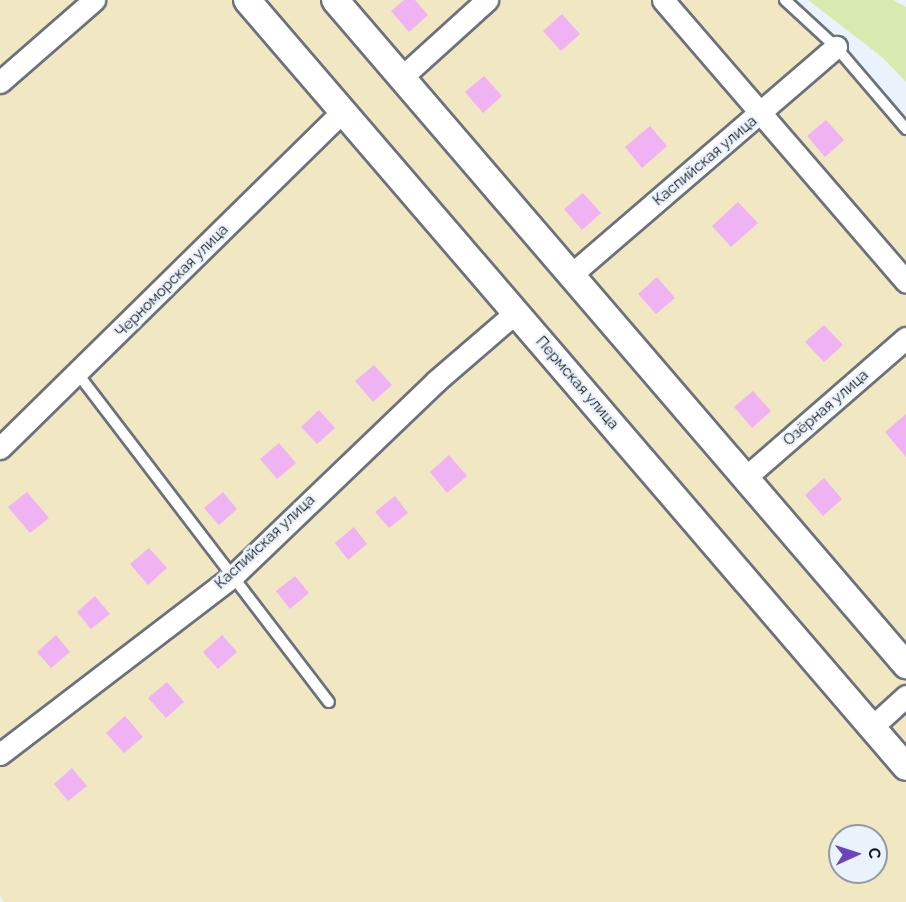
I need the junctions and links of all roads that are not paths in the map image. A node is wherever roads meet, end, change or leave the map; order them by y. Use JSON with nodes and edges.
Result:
{"nodes":[{"id":1,"x":94,"y":0,"type":"edge"},
{"id":2,"x":247,"y":0,"type":"edge"},
{"id":3,"x":335,"y":0,"type":"edge"},
{"id":4,"x":487,"y":0,"type":"edge"},
{"id":5,"x":663,"y":0,"type":"edge"},
{"id":6,"x":785,"y":0,"type":"edge"},
{"id":7,"x":836,"y":47,"type":"junction"},
{"id":8,"x":402,"y":77,"type":"junction"},
{"id":9,"x":0,"y":82,"type":"edge"},
{"id":10,"x":343,"y":111,"type":"junction"},
{"id":11,"x":761,"y":114,"type":"junction"},
{"id":12,"x":906,"y":129,"type":"edge"},
{"id":13,"x":573,"y":273,"type":"junction"},
{"id":14,"x":906,"y":282,"type":"edge"},
{"id":15,"x":516,"y":312,"type":"junction"},
{"id":16,"x":906,"y":338,"type":"edge"},
{"id":17,"x":78,"y":374,"type":"junction"},
{"id":18,"x":0,"y":448,"type":"edge"},
{"id":19,"x":746,"y":477,"type":"junction"},
{"id":20,"x":234,"y":574,"type":"junction"},
{"id":21,"x":906,"y":665,"type":"edge"},
{"id":22,"x":906,"y":696,"type":"edge"},
{"id":23,"x":329,"y":702,"type":"dead end"},
{"id":24,"x":872,"y":727,"type":"junction"},
{"id":25,"x":0,"y":754,"type":"edge"},
{"id":26,"x":906,"y":767,"type":"edge"}],
"edges":[{"from":1,"to":9,"type":"street"},
{"from":2,"to":10,"type":"street","name":"Пермская улица"},
{"from":3,"to":8,"type":"street"},
{"from":4,"to":8,"type":"street"},
{"from":5,"to":11,"type":"street"},
{"from":6,"to":7,"type":"lane"},
{"from":7,"to":11,"type":"street","name":"Каспийская улица"},
{"from":7,"to":12,"type":"lane"},
{"from":8,"to":13,"type":"street"},
{"from":10,"to":15,"type":"street","name":"Пермская улица"},
{"from":10,"to":17,"type":"street","name":"Черноморская улица"},
{"from":11,"to":13,"type":"street","name":"Каспийская улица"},
{"from":11,"to":14,"type":"street"},
{"from":13,"to":19,"type":"street"},
{"from":15,"to":20,"type":"street","name":"Каспийская улица"},
{"from":15,"to":24,"type":"street","name":"Пермская улица"},
{"from":16,"to":19,"type":"street","name":"Озёрная улица"},
{"from":17,"to":18,"type":"street","name":"Черноморская улица"},
{"from":17,"to":20,"type":"lane"},
{"from":19,"to":21,"type":"street"},
{"from":20,"to":23,"type":"lane"},
{"from":20,"to":25,"type":"street","name":"Каспийская улица"},
{"from":22,"to":24,"type":"street"},
{"from":24,"to":26,"type":"street","name":"Пермская улица"}]}
